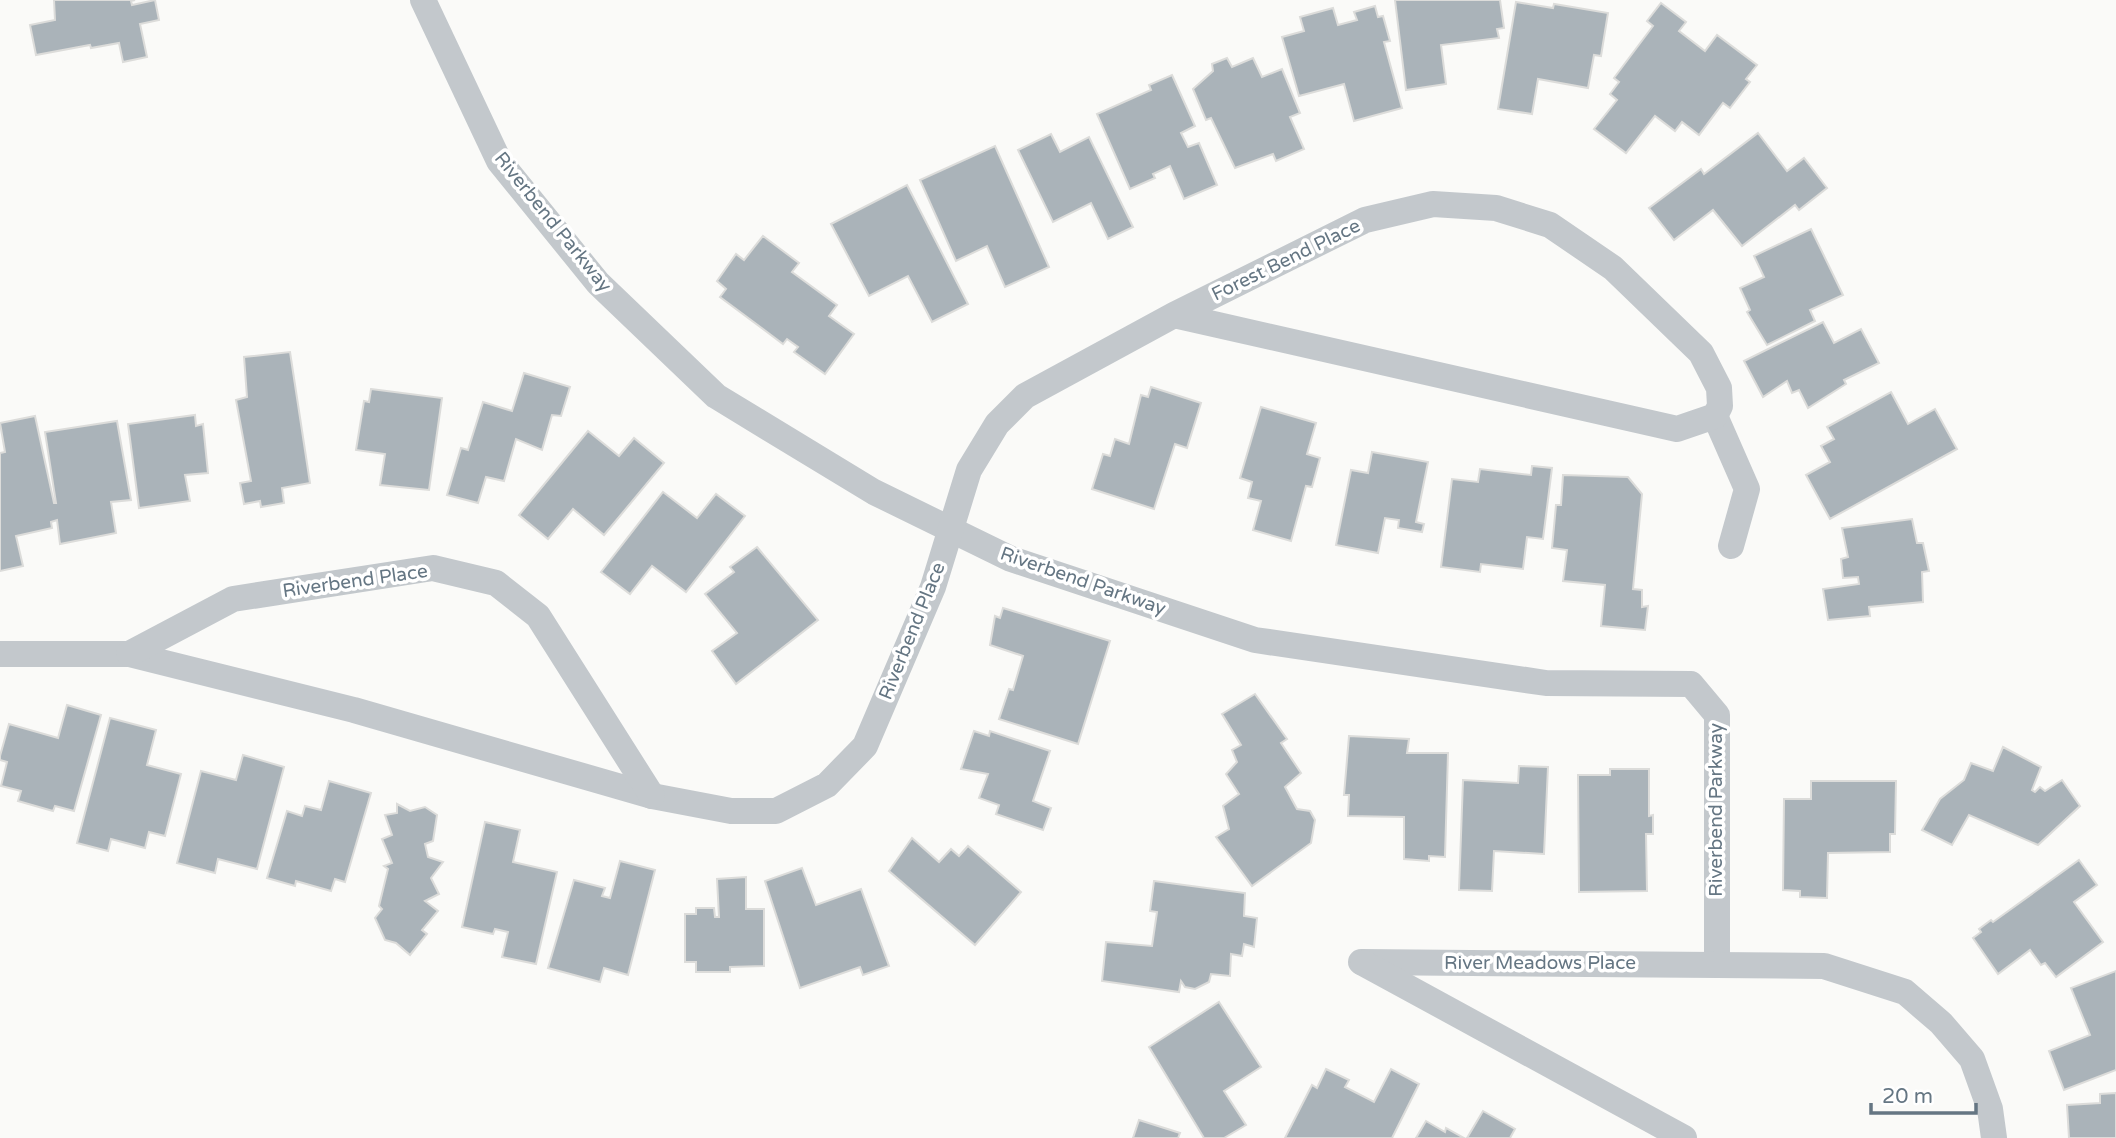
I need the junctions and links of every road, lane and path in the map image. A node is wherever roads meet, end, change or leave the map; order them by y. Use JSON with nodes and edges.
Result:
{"nodes":[{"id":1,"x":423,"y":0,"type":"edge"},
{"id":2,"x":1174,"y":315,"type":"junction"},
{"id":3,"x":1715,"y":416,"type":"junction"},
{"id":4,"x":951,"y":529,"type":"junction"},
{"id":5,"x":1731,"y":546,"type":"dead end"},
{"id":6,"x":0,"y":654,"type":"edge"},
{"id":7,"x":129,"y":654,"type":"junction"},
{"id":8,"x":652,"y":796,"type":"junction"},
{"id":9,"x":1717,"y":964,"type":"junction"},
{"id":10,"x":1684,"y":1138,"type":"edge"},
{"id":11,"x":1994,"y":1138,"type":"edge"}],
"edges":[{"from":1,"to":4,"type":"street","name":"Riverbend Parkway"},
{"from":2,"to":3,"type":"street","name":"Forest Bend Place"},
{"from":2,"to":3,"type":"street","name":"Forest Bend Place"},
{"from":2,"to":4,"type":"street","name":"Forest Bend Place"},
{"from":3,"to":5,"type":"street","name":"Forest Bend Place"},
{"from":4,"to":8,"type":"street","name":"Riverbend Place"},
{"from":4,"to":9,"type":"street","name":"Riverbend Parkway"},
{"from":6,"to":7,"type":"street","name":"Riverbend Place"},
{"from":7,"to":8,"type":"street","name":"Riverbend Place"},
{"from":7,"to":8,"type":"street","name":"Riverbend Place"},
{"from":9,"to":10,"type":"street","name":"River Meadows Place"},
{"from":9,"to":11,"type":"street","name":"River Meadows Place"}]}
